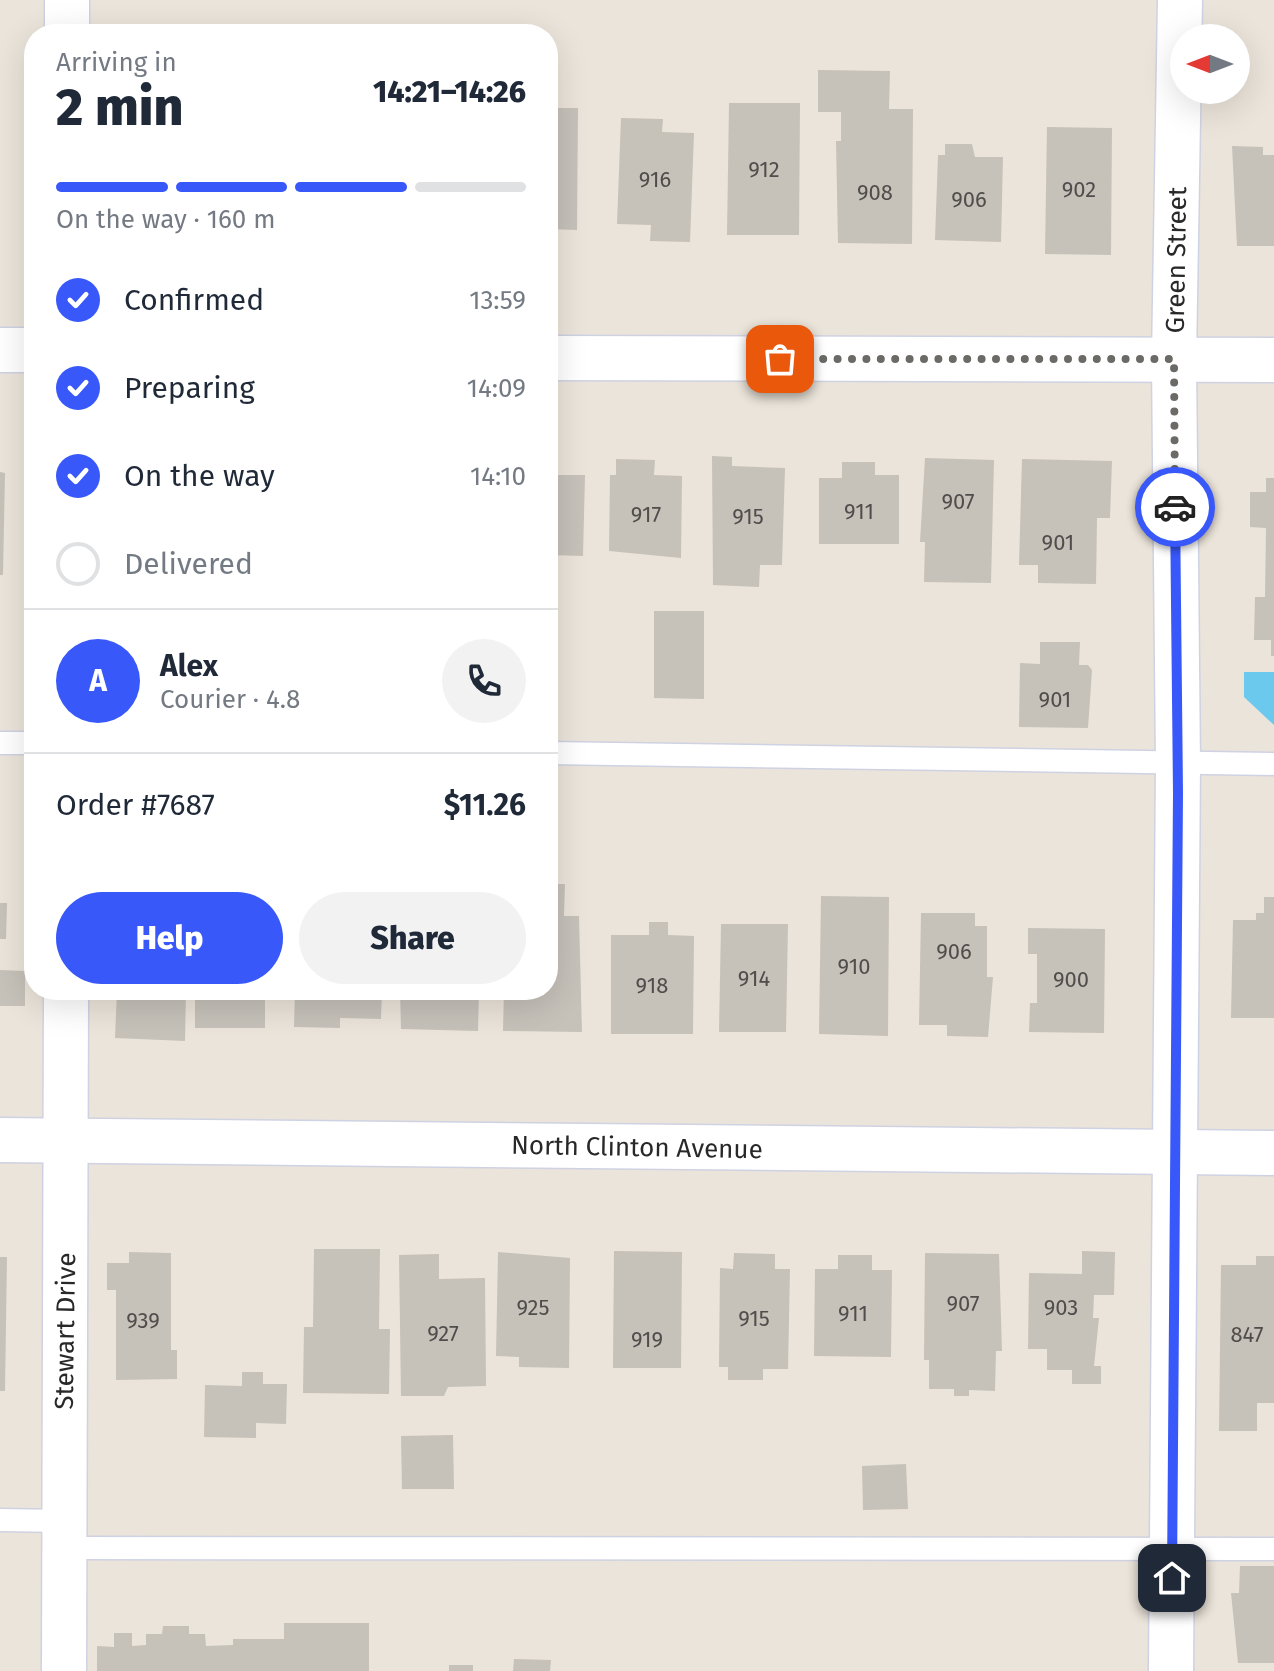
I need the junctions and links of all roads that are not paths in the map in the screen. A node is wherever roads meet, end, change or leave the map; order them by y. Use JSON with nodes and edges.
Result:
{"nodes":[{"id":1,"x":67,"y":0,"type":"edge"},
{"id":2,"x":1180,"y":0,"type":"edge"},
{"id":3,"x":67,"y":24,"type":"edge"},
{"id":4,"x":0,"y":350,"type":"edge"},
{"id":5,"x":24,"y":350,"type":"edge"},
{"id":6,"x":558,"y":358,"type":"edge"},
{"id":7,"x":1174,"y":359,"type":"junction"},
{"id":8,"x":1274,"y":360,"type":"edge"},
{"id":9,"x":0,"y":743,"type":"edge"},
{"id":10,"x":24,"y":743,"type":"edge"},
{"id":11,"x":558,"y":753,"type":"edge"},
{"id":12,"x":1178,"y":763,"type":"junction"},
{"id":13,"x":1274,"y":764,"type":"edge"},
{"id":14,"x":66,"y":1000,"type":"edge"},
{"id":15,"x":0,"y":1140,"type":"edge"},
{"id":16,"x":67,"y":1140,"type":"junction"},
{"id":17,"x":1177,"y":1151,"type":"junction"},
{"id":18,"x":1274,"y":1153,"type":"edge"},
{"id":19,"x":0,"y":1520,"type":"edge"},
{"id":20,"x":63,"y":1534,"type":"junction"},
{"id":21,"x":1172,"y":1547,"type":"junction"},
{"id":22,"x":1274,"y":1549,"type":"edge"},
{"id":23,"x":64,"y":1671,"type":"edge"},
{"id":24,"x":1171,"y":1671,"type":"edge"}],
"edges":[{"from":1,"to":3,"type":"street"},
{"from":2,"to":7,"type":"street","name":"Green Street"},
{"from":4,"to":5,"type":"street"},
{"from":6,"to":7,"type":"street"},
{"from":7,"to":8,"type":"street"},
{"from":7,"to":12,"type":"street","name":"Green Street"},
{"from":9,"to":10,"type":"lane"},
{"from":11,"to":12,"type":"lane"},
{"from":12,"to":13,"type":"lane"},
{"from":12,"to":17,"type":"street","name":"Green Street"},
{"from":14,"to":16,"type":"street","name":"Stewart Drive"},
{"from":15,"to":16,"type":"street","name":"North Clinton Avenue"},
{"from":16,"to":17,"type":"street","name":"North Clinton Avenue"},
{"from":16,"to":20,"type":"street","name":"Stewart Drive"},
{"from":17,"to":18,"type":"street","name":"North Clinton Avenue"},
{"from":17,"to":21,"type":"street","name":"Green Street"},
{"from":19,"to":20,"type":"lane"},
{"from":20,"to":21,"type":"lane"},
{"from":20,"to":23,"type":"street","name":"Stewart Drive"},
{"from":21,"to":22,"type":"lane"},
{"from":21,"to":24,"type":"street","name":"Green Street"}]}
